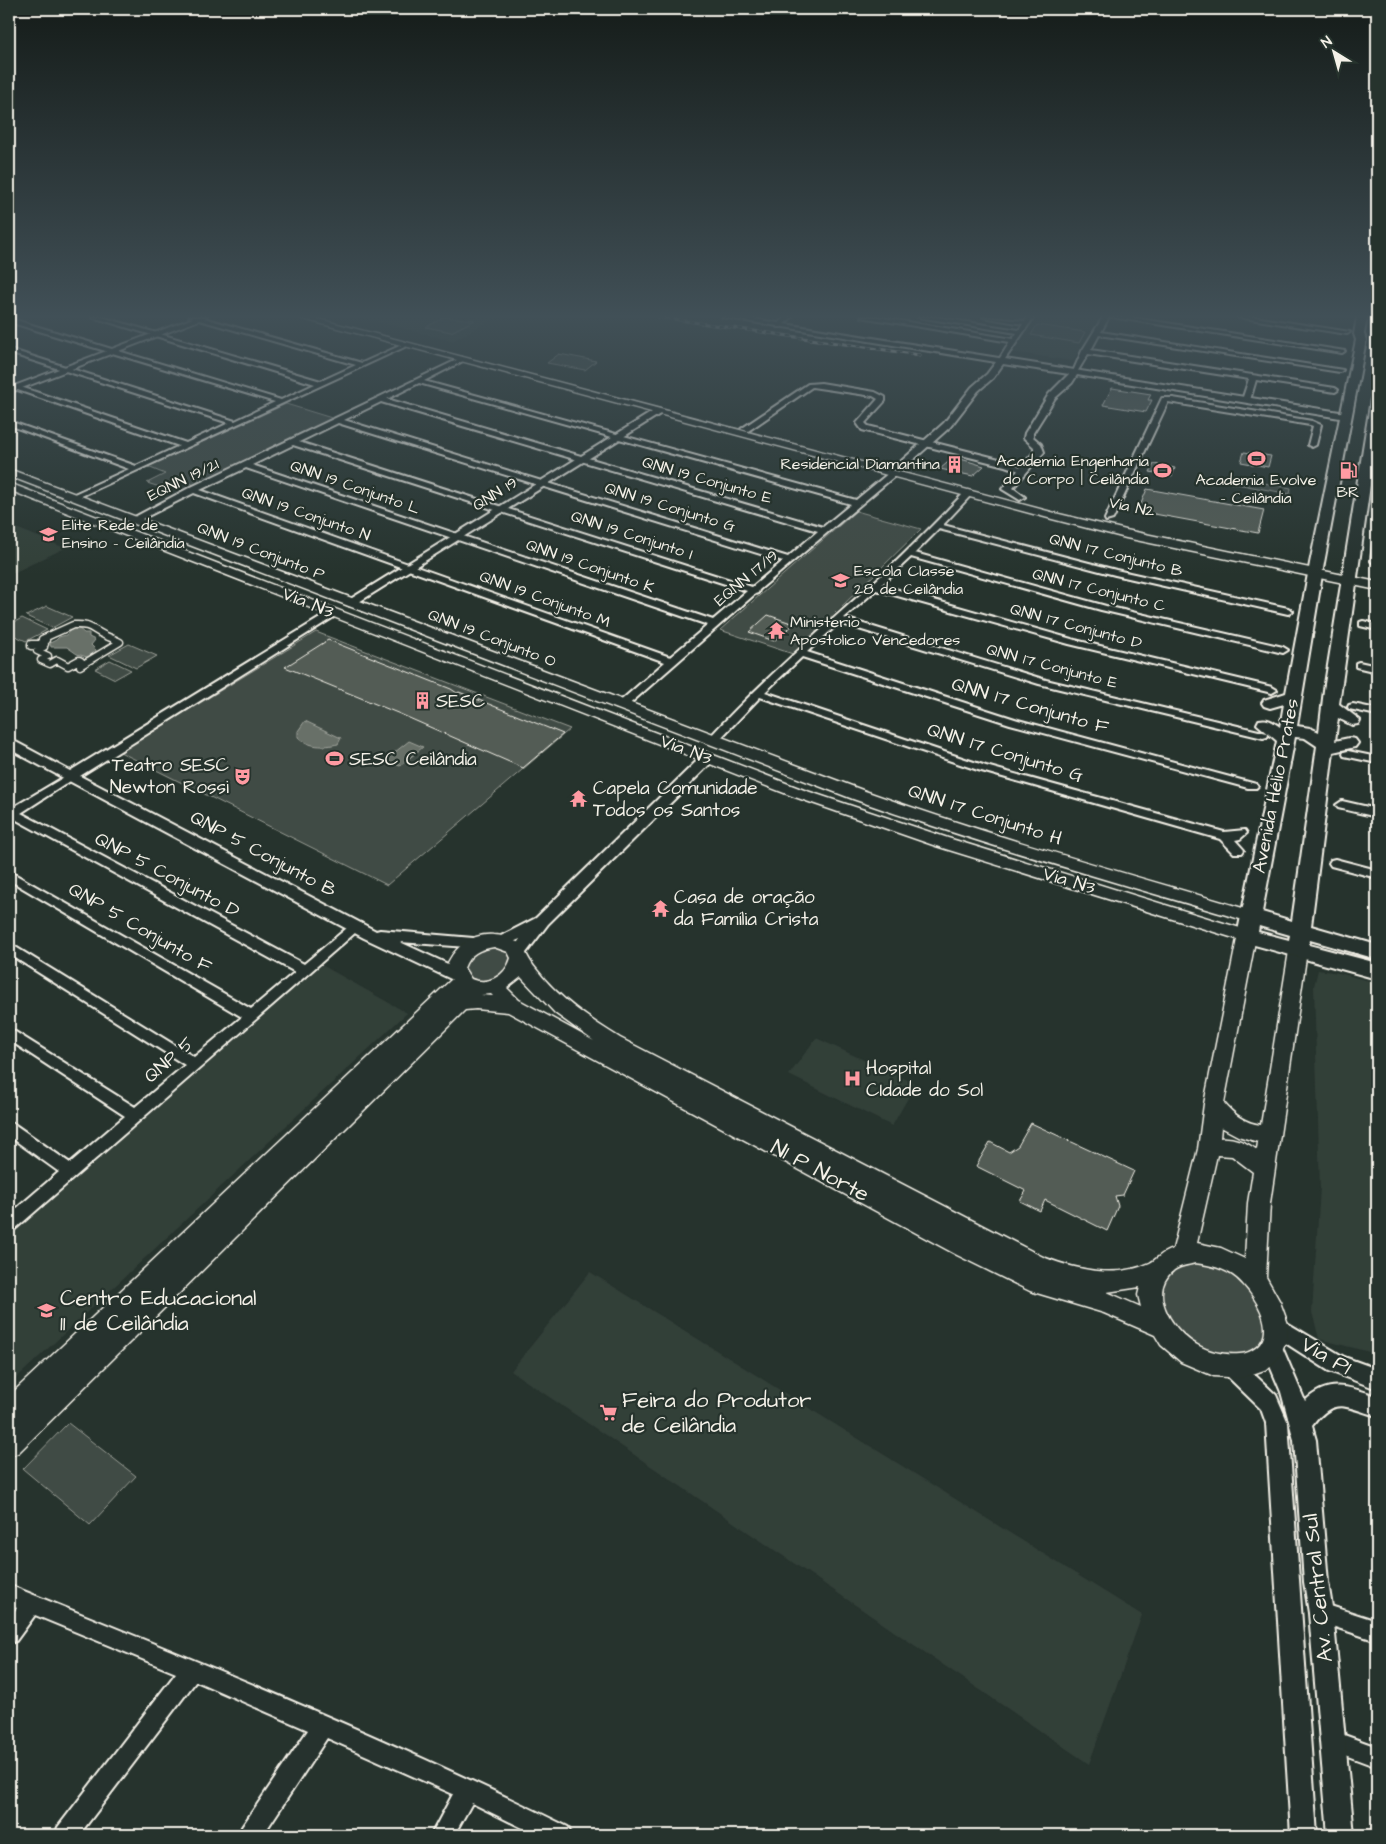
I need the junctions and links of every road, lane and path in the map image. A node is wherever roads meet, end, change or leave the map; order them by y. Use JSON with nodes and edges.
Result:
{"nodes":[{"id":1,"x":62,"y":403,"type":"edge"},
{"id":2,"x":172,"y":403,"type":"edge"},
{"id":3,"x":280,"y":403,"type":"edge"},
{"id":4,"x":372,"y":403,"type":"edge"},
{"id":5,"x":394,"y":403,"type":"edge"},
{"id":6,"x":501,"y":403,"type":"edge"},
{"id":7,"x":626,"y":403,"type":"edge"},
{"id":8,"x":658,"y":403,"type":"edge"},
{"id":9,"x":785,"y":403,"type":"edge"},
{"id":10,"x":879,"y":403,"type":"edge"},
{"id":11,"x":964,"y":403,"type":"edge"},
{"id":12,"x":1048,"y":403,"type":"edge"},
{"id":13,"x":1163,"y":403,"type":"edge"},
{"id":14,"x":1191,"y":403,"type":"edge"},
{"id":15,"x":1270,"y":403,"type":"edge"},
{"id":16,"x":1373,"y":403,"type":"edge"},
{"id":17,"x":659,"y":412,"type":"junction"},
{"id":18,"x":1363,"y":415,"type":"edge"},
{"id":19,"x":337,"y":420,"type":"junction"},
{"id":20,"x":729,"y":421,"type":"junction"},
{"id":21,"x":9,"y":423,"type":"edge"},
{"id":22,"x":234,"y":423,"type":"junction"},
{"id":23,"x":748,"y":431,"type":"junction"},
{"id":24,"x":619,"y":436,"type":"junction"},
{"id":25,"x":292,"y":442,"type":"junction"},
{"id":26,"x":927,"y":444,"type":"junction"},
{"id":27,"x":1312,"y":445,"type":"dead end"},
{"id":28,"x":186,"y":446,"type":"junction"},
{"id":29,"x":582,"y":459,"type":"junction"},
{"id":30,"x":244,"y":464,"type":"junction"},
{"id":31,"x":136,"y":469,"type":"junction"},
{"id":32,"x":897,"y":470,"type":"junction"},
{"id":33,"x":1022,"y":470,"type":"junction"},
{"id":34,"x":9,"y":474,"type":"edge"},
{"id":35,"x":541,"y":483,"type":"junction"},
{"id":36,"x":9,"y":486,"type":"edge"},
{"id":37,"x":192,"y":490,"type":"junction"},
{"id":38,"x":967,"y":495,"type":"junction"},
{"id":39,"x":73,"y":496,"type":"junction"},
{"id":40,"x":1020,"y":498,"type":"junction"},
{"id":41,"x":857,"y":503,"type":"junction"},
{"id":42,"x":1008,"y":505,"type":"junction"},
{"id":43,"x":501,"y":509,"type":"junction"},
{"id":44,"x":1092,"y":515,"type":"junction"},
{"id":45,"x":1109,"y":519,"type":"junction"},
{"id":46,"x":133,"y":520,"type":"junction"},
{"id":47,"x":937,"y":526,"type":"junction"},
{"id":48,"x":824,"y":530,"type":"junction"},
{"id":49,"x":1126,"y":534,"type":"junction"},
{"id":50,"x":135,"y":535,"type":"junction"},
{"id":51,"x":456,"y":537,"type":"junction"},
{"id":52,"x":1209,"y":541,"type":"junction"},
{"id":53,"x":1377,"y":544,"type":"edge"},
{"id":54,"x":208,"y":549,"type":"junction"},
{"id":55,"x":909,"y":554,"type":"junction"},
{"id":56,"x":790,"y":560,"type":"junction"},
{"id":57,"x":210,"y":564,"type":"junction"},
{"id":58,"x":1377,"y":564,"type":"edge"},
{"id":59,"x":410,"y":566,"type":"junction"},
{"id":60,"x":1316,"y":568,"type":"junction"},
{"id":61,"x":1377,"y":574,"type":"edge"},
{"id":62,"x":1351,"y":575,"type":"junction"},
{"id":63,"x":282,"y":577,"type":"junction"},
{"id":64,"x":874,"y":586,"type":"junction"},
{"id":65,"x":1377,"y":586,"type":"edge"},
{"id":66,"x":755,"y":591,"type":"junction"},
{"id":67,"x":350,"y":603,"type":"junction"},
{"id":68,"x":1288,"y":611,"type":"dead end"},
{"id":69,"x":333,"y":612,"type":"junction"},
{"id":70,"x":350,"y":619,"type":"junction"},
{"id":71,"x":836,"y":619,"type":"junction"},
{"id":72,"x":715,"y":624,"type":"junction"},
{"id":73,"x":1363,"y":624,"type":"dead end"},
{"id":74,"x":1377,"y":627,"type":"edge"},
{"id":75,"x":1282,"y":650,"type":"dead end"},
{"id":76,"x":800,"y":653,"type":"junction"},
{"id":77,"x":486,"y":655,"type":"junction"},
{"id":78,"x":41,"y":660,"type":"joint"},
{"id":79,"x":671,"y":661,"type":"junction"},
{"id":80,"x":1359,"y":665,"type":"dead end"},
{"id":81,"x":1377,"y":669,"type":"edge"},
{"id":82,"x":494,"y":675,"type":"junction"},
{"id":83,"x":758,"y":693,"type":"junction"},
{"id":84,"x":1271,"y":696,"type":"joint"},
{"id":85,"x":1294,"y":696,"type":"junction"},
{"id":86,"x":621,"y":706,"type":"junction"},
{"id":87,"x":1331,"y":706,"type":"junction"},
{"id":88,"x":1377,"y":712,"type":"edge"},
{"id":89,"x":1352,"y":714,"type":"joint"},
{"id":90,"x":643,"y":715,"type":"junction"},
{"id":91,"x":1264,"y":729,"type":"joint"},
{"id":92,"x":1288,"y":731,"type":"junction"},
{"id":93,"x":712,"y":741,"type":"junction"},
{"id":94,"x":1327,"y":741,"type":"junction"},
{"id":95,"x":9,"y":744,"type":"edge"},
{"id":96,"x":1348,"y":748,"type":"joint"},
{"id":97,"x":708,"y":758,"type":"junction"},
{"id":98,"x":1377,"y":760,"type":"edge"},
{"id":99,"x":71,"y":776,"type":"junction"},
{"id":100,"x":1252,"y":786,"type":"dead end"},
{"id":101,"x":798,"y":792,"type":"junction"},
{"id":102,"x":1342,"y":805,"type":"dead end"},
{"id":103,"x":10,"y":813,"type":"edge"},
{"id":104,"x":1377,"y":813,"type":"edge"},
{"id":105,"x":922,"y":817,"type":"junction"},
{"id":106,"x":1241,"y":833,"type":"dead end"},
{"id":107,"x":1224,"y":836,"type":"junction"},
{"id":108,"x":942,"y":842,"type":"junction"},
{"id":109,"x":1238,"y":850,"type":"dead end"},
{"id":110,"x":1335,"y":863,"type":"dead end"},
{"id":111,"x":1105,"y":874,"type":"junction"},
{"id":112,"x":1377,"y":874,"type":"edge"},
{"id":113,"x":9,"y":875,"type":"edge"},
{"id":114,"x":1250,"y":916,"type":"junction"},
{"id":115,"x":543,"y":920,"type":"junction"},
{"id":116,"x":363,"y":930,"type":"junction"},
{"id":117,"x":1301,"y":930,"type":"junction"},
{"id":118,"x":1246,"y":936,"type":"junction"},
{"id":119,"x":502,"y":942,"type":"junction"},
{"id":120,"x":480,"y":943,"type":"junction"},
{"id":121,"x":9,"y":948,"type":"edge"},
{"id":122,"x":1298,"y":951,"type":"junction"},
{"id":123,"x":1377,"y":952,"type":"edge"},
{"id":124,"x":519,"y":957,"type":"junction"},
{"id":125,"x":305,"y":971,"type":"junction"},
{"id":126,"x":1377,"y":971,"type":"edge"},
{"id":127,"x":473,"y":982,"type":"junction"},
{"id":128,"x":460,"y":1004,"type":"junction"},
{"id":129,"x":512,"y":1005,"type":"junction"},
{"id":130,"x":251,"y":1016,"type":"junction"},
{"id":131,"x":9,"y":1033,"type":"edge"},
{"id":132,"x":194,"y":1064,"type":"junction"},
{"id":133,"x":1214,"y":1104,"type":"junction"},
{"id":134,"x":136,"y":1116,"type":"junction"},
{"id":135,"x":9,"y":1128,"type":"edge"},
{"id":136,"x":1269,"y":1133,"type":"junction"},
{"id":137,"x":1208,"y":1149,"type":"junction"},
{"id":138,"x":1265,"y":1170,"type":"junction"},
{"id":139,"x":69,"y":1171,"type":"junction"},
{"id":140,"x":9,"y":1224,"type":"edge"},
{"id":141,"x":1183,"y":1254,"type":"junction"},
{"id":142,"x":1156,"y":1271,"type":"junction"},
{"id":143,"x":1255,"y":1280,"type":"junction"},
{"id":144,"x":1160,"y":1326,"type":"junction"},
{"id":145,"x":1274,"y":1336,"type":"junction"},
{"id":146,"x":1232,"y":1367,"type":"junction"},
{"id":147,"x":1377,"y":1379,"type":"edge"},
{"id":148,"x":1377,"y":1406,"type":"edge"},
{"id":149,"x":9,"y":1413,"type":"edge"},
{"id":150,"x":1302,"y":1422,"type":"junction"},
{"id":151,"x":9,"y":1444,"type":"edge"},
{"id":152,"x":9,"y":1595,"type":"edge"},
{"id":153,"x":31,"y":1605,"type":"junction"},
{"id":154,"x":1321,"y":1612,"type":"junction"},
{"id":155,"x":1377,"y":1631,"type":"edge"},
{"id":156,"x":9,"y":1634,"type":"edge"},
{"id":157,"x":192,"y":1670,"type":"junction"},
{"id":158,"x":322,"y":1728,"type":"junction"},
{"id":159,"x":1333,"y":1741,"type":"junction"},
{"id":160,"x":1377,"y":1757,"type":"edge"},
{"id":161,"x":468,"y":1789,"type":"junction"},
{"id":162,"x":66,"y":1835,"type":"edge"},
{"id":163,"x":250,"y":1835,"type":"edge"},
{"id":164,"x":442,"y":1835,"type":"edge"},
{"id":165,"x":560,"y":1835,"type":"edge"},
{"id":166,"x":1304,"y":1835,"type":"edge"},
{"id":167,"x":1341,"y":1835,"type":"edge"}],
"edges":[{"from":1,"to":28,"type":"street"},
{"from":2,"to":22,"type":"street"},
{"from":3,"to":22,"type":"street","name":"EQNN 19/21"},
{"from":4,"to":19,"type":"street","name":"EQNN 19/21"},
{"from":5,"to":29,"type":"street","name":"QNN 19 Conjunto E"},
{"from":6,"to":24,"type":"street"},
{"from":7,"to":17,"type":"main road"},
{"from":8,"to":20,"type":"main road","name":"Via N2"},
{"from":9,"to":23,"type":"street"},
{"from":10,"to":26,"type":"street"},
{"from":11,"to":26,"type":"street"},
{"from":12,"to":33,"type":"street"},
{"from":13,"to":45,"type":"street"},
{"from":14,"to":27,"type":"street"},
{"from":15,"to":18,"type":"street"},
{"from":16,"to":18,"type":"main road","name":"Avenida Hélio Prates"},
{"from":17,"to":20,"type":"main road"},
{"from":17,"to":23,"type":"main road"},
{"from":17,"to":24,"type":"street","name":"QNN 19"},
{"from":18,"to":60,"type":"main road","name":"Avenida Hélio Prates"},
{"from":18,"to":62,"type":"main road","name":"Avenida Hélio Prates"},
{"from":19,"to":25,"type":"street","name":"EQNN 19/21"},
{"from":19,"to":35,"type":"street","name":"QNN 19 Conjunto G"},
{"from":20,"to":23,"type":"main road","name":"Via N2"},
{"from":21,"to":31,"type":"street"},
{"from":22,"to":28,"type":"street","name":"EQNN 19/21"},
{"from":23,"to":32,"type":"main road"},
{"from":23,"to":32,"type":"main road","name":"Via N2"},
{"from":24,"to":29,"type":"street","name":"QNN 19"},
{"from":24,"to":41,"type":"street"},
{"from":25,"to":30,"type":"street","name":"EQNN 19/21"},
{"from":25,"to":43,"type":"street","name":"QNN 19 Conjunto I"},
{"from":26,"to":32,"type":"street"},
{"from":26,"to":33,"type":"street"},
{"from":28,"to":31,"type":"street","name":"EQNN 19/21"},
{"from":29,"to":35,"type":"street","name":"QNN 19"},
{"from":29,"to":48,"type":"street","name":"QNN 19 Conjunto E"},
{"from":30,"to":37,"type":"street","name":"EQNN 19/21"},
{"from":30,"to":51,"type":"street","name":"QNN 19 Conjunto L"},
{"from":31,"to":39,"type":"street","name":"EQNN 19/21"},
{"from":32,"to":38,"type":"main road"},
{"from":32,"to":40,"type":"main road","name":"Via N2"},
{"from":32,"to":41,"type":"street","name":"EQNN 17/19"},
{"from":33,"to":40,"type":"street"},
{"from":34,"to":39,"type":"main road"},
{"from":35,"to":43,"type":"street","name":"QNN 19"},
{"from":35,"to":56,"type":"street","name":"QNN 19 Conjunto G"},
{"from":36,"to":50,"type":"main road","name":"Via N3"},
{"from":37,"to":46,"type":"street","name":"EQNN 19/21"},
{"from":37,"to":59,"type":"street","name":"QNN 19 Conjunto N"},
{"from":38,"to":42,"type":"main road","name":"Via N2"},
{"from":38,"to":47,"type":"street"},
{"from":39,"to":46,"type":"main road"},
{"from":40,"to":44,"type":"main road","name":"Via N2"},
{"from":41,"to":48,"type":"street","name":"EQNN 17/19"},
{"from":42,"to":44,"type":"main road"},
{"from":42,"to":49,"type":"main road","name":"Via N2"},
{"from":43,"to":51,"type":"street","name":"QNN 19"},
{"from":43,"to":66,"type":"street","name":"QNN 19 Conjunto I"},
{"from":44,"to":45,"type":"main road","name":"Via N2"},
{"from":45,"to":52,"type":"main road","name":"Via N2"},
{"from":46,"to":54,"type":"main road","name":"QNN 19 Conjunto P"},
{"from":47,"to":55,"type":"street"},
{"from":47,"to":68,"type":"street","name":"QNN 17 Conjunto B"},
{"from":48,"to":56,"type":"street","name":"EQNN 17/19"},
{"from":49,"to":52,"type":"main road"},
{"from":49,"to":60,"type":"main road","name":"Via N2"},
{"from":50,"to":54,"type":"main road"},
{"from":50,"to":57,"type":"main road","name":"Via N3"},
{"from":51,"to":59,"type":"street","name":"QNN 19"},
{"from":51,"to":72,"type":"street","name":"QNN 19 Conjunto K"},
{"from":52,"to":60,"type":"main road","name":"Via N2"},
{"from":53,"to":58,"type":"street"},
{"from":54,"to":63,"type":"main road","name":"QNN 19 Conjunto P"},
{"from":55,"to":64,"type":"street"},
{"from":55,"to":75,"type":"street","name":"QNN 17 Conjunto C"},
{"from":56,"to":66,"type":"street","name":"EQNN 17/19"},
{"from":57,"to":63,"type":"main road"},
{"from":57,"to":69,"type":"main road","name":"Via N3"},
{"from":59,"to":67,"type":"street","name":"QNN 19"},
{"from":59,"to":79,"type":"street","name":"QNN 19 Conjunto M"},
{"from":60,"to":62,"type":"main road","name":"Via N2"},
{"from":60,"to":85,"type":"main road","name":"Avenida Hélio Prates"},
{"from":61,"to":62,"type":"main road","name":"Via N2"},
{"from":62,"to":65,"type":"main road","name":"Via N2"},
{"from":62,"to":87,"type":"main road","name":"Avenida Hélio Prates"},
{"from":63,"to":67,"type":"main road","name":"QNN 19 Conjunto P"},
{"from":64,"to":71,"type":"street"},
{"from":64,"to":84,"type":"street","name":"QNN 17 Conjunto D"},
{"from":66,"to":72,"type":"street","name":"EQNN 17/19"},
{"from":67,"to":77,"type":"main road","name":"QNN 19 Conjunto O"},
{"from":69,"to":70,"type":"main road","name":"Via N3"},
{"from":69,"to":99,"type":"street"},
{"from":70,"to":77,"type":"main road"},
{"from":70,"to":82,"type":"main road","name":"Via N3"},
{"from":71,"to":76,"type":"street"},
{"from":71,"to":91,"type":"street","name":"QNN 17 Conjunto E"},
{"from":72,"to":79,"type":"street","name":"EQNN 17/19"},
{"from":73,"to":74,"type":"street"},
{"from":76,"to":83,"type":"street"},
{"from":76,"to":100,"type":"street","name":"QNN 17 Conjunto F"},
{"from":77,"to":86,"type":"main road","name":"QNN 19 Conjunto O"},
{"from":78,"to":78,"type":"street"},
{"from":79,"to":86,"type":"street","name":"EQNN 17/19"},
{"from":80,"to":81,"type":"street"},
{"from":82,"to":90,"type":"main road"},
{"from":82,"to":97,"type":"main road","name":"Via N3"},
{"from":83,"to":93,"type":"street"},
{"from":83,"to":107,"type":"street","name":"QNN 17 Conjunto G"},
{"from":84,"to":85,"type":"main road"},
{"from":85,"to":92,"type":"main road","name":"Avenida Hélio Prates"},
{"from":86,"to":90,"type":"main road","name":"Via N3"},
{"from":87,"to":89,"type":"main road"},
{"from":87,"to":94,"type":"main road","name":"Avenida Hélio Prates"},
{"from":88,"to":89,"type":"street"},
{"from":90,"to":93,"type":"main road","name":"Via N3"},
{"from":91,"to":92,"type":"main road"},
{"from":92,"to":94,"type":"main road"},
{"from":92,"to":114,"type":"main road","name":"Avenida Hélio Prates"},
{"from":93,"to":105,"type":"main road","name":"QNN 17 Conjunto H"},
{"from":94,"to":96,"type":"main road"},
{"from":94,"to":117,"type":"main road","name":"Avenida Hélio Prates"},
{"from":95,"to":99,"type":"street","name":"QNP 5 Conjunto B"},
{"from":96,"to":98,"type":"street"},
{"from":97,"to":101,"type":"main road","name":"Via N3"},
{"from":97,"to":115,"type":"street"},
{"from":99,"to":103,"type":"street"},
{"from":99,"to":116,"type":"street","name":"QNP 5 Conjunto B"},
{"from":101,"to":105,"type":"main road"},
{"from":101,"to":108,"type":"main road","name":"Via N3"},
{"from":102,"to":104,"type":"street"},
{"from":103,"to":125,"type":"street","name":"QNP 5 Conjunto D"},
{"from":105,"to":111,"type":"main road","name":"QNN 17 Conjunto H"},
{"from":106,"to":107,"type":"street"},
{"from":107,"to":109,"type":"street","name":"QNN 17 Conjunto G"},
{"from":108,"to":111,"type":"main road"},
{"from":108,"to":118,"type":"main road","name":"Via N3"},
{"from":110,"to":112,"type":"street"},
{"from":111,"to":114,"type":"main road","name":"QNN 17 Conjunto H"},
{"from":113,"to":130,"type":"street","name":"QNP 5 Conjunto F"},
{"from":114,"to":117,"type":"main road"},
{"from":114,"to":118,"type":"main road","name":"Avenida Hélio Prates"},
{"from":115,"to":119,"type":"street"},
{"from":115,"to":124,"type":"street"},
{"from":116,"to":120,"type":"street"},
{"from":116,"to":125,"type":"street","name":"QNP 5"},
{"from":116,"to":127,"type":"street","name":"N1 P Norte"},
{"from":117,"to":122,"type":"main road","name":"Avenida Hélio Prates"},
{"from":117,"to":123,"type":"main road"},
{"from":118,"to":122,"type":"main road","name":"Via N3"},
{"from":118,"to":133,"type":"main road","name":"Avenida Hélio Prates"},
{"from":119,"to":120,"type":"main road"},
{"from":119,"to":124,"type":"main road"},
{"from":120,"to":127,"type":"main road"},
{"from":121,"to":132,"type":"street"},
{"from":122,"to":126,"type":"main road","name":"Via N3"},
{"from":122,"to":136,"type":"main road","name":"Avenida Hélio Prates"},
{"from":124,"to":127,"type":"main road"},
{"from":124,"to":142,"type":"main road","name":"N1 P Norte"},
{"from":125,"to":130,"type":"street","name":"QNP 5"},
{"from":127,"to":128,"type":"main road"},
{"from":127,"to":129,"type":"main road","name":"N1 P Norte"},
{"from":127,"to":149,"type":"main road"},
{"from":128,"to":129,"type":"main road"},
{"from":128,"to":151,"type":"main road"},
{"from":129,"to":144,"type":"main road","name":"N1 P Norte"},
{"from":130,"to":132,"type":"street","name":"QNP 5"},
{"from":131,"to":134,"type":"street"},
{"from":132,"to":134,"type":"street","name":"QNP 5"},
{"from":133,"to":136,"type":"main road"},
{"from":133,"to":137,"type":"main road","name":"Avenida Hélio Prates"},
{"from":134,"to":139,"type":"street","name":"QNP 5"},
{"from":135,"to":139,"type":"street"},
{"from":136,"to":138,"type":"main road","name":"Avenida Hélio Prates"},
{"from":137,"to":138,"type":"main road"},
{"from":137,"to":141,"type":"main road","name":"Avenida Hélio Prates"},
{"from":138,"to":143,"type":"main road","name":"Avenida Hélio Prates"},
{"from":139,"to":140,"type":"street","name":"QNP 5"},
{"from":141,"to":142,"type":"main road"},
{"from":141,"to":143,"type":"main road"},
{"from":142,"to":144,"type":"main road"},
{"from":143,"to":145,"type":"main road"},
{"from":144,"to":146,"type":"main road"},
{"from":145,"to":146,"type":"main road"},
{"from":145,"to":147,"type":"street","name":"Via P1"},
{"from":145,"to":150,"type":"street","name":"Av. Central Sul"},
{"from":146,"to":166,"type":"street","name":"Av. Central Sul"},
{"from":148,"to":150,"type":"street","name":"Via P1"},
{"from":150,"to":154,"type":"street","name":"Av. Central Sul"},
{"from":152,"to":153,"type":"street"},
{"from":153,"to":156,"type":"street"},
{"from":153,"to":157,"type":"street"},
{"from":154,"to":155,"type":"street"},
{"from":154,"to":159,"type":"street","name":"Av. Central Sul"},
{"from":157,"to":158,"type":"street"},
{"from":157,"to":162,"type":"street"},
{"from":158,"to":161,"type":"street"},
{"from":158,"to":163,"type":"street"},
{"from":159,"to":160,"type":"street"},
{"from":159,"to":167,"type":"street","name":"Av. Central Sul"},
{"from":161,"to":164,"type":"street"},
{"from":161,"to":165,"type":"street"}]}
